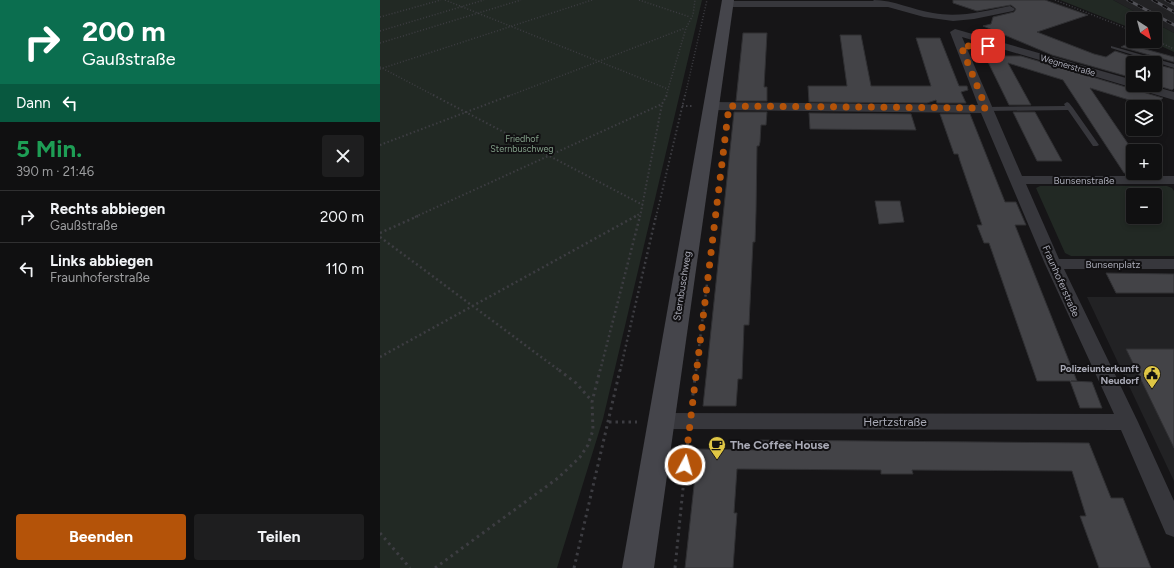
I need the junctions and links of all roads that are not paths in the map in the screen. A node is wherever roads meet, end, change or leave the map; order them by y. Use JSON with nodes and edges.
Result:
{"nodes":[{"id":1,"x":878,"y":0,"type":"edge"},
{"id":2,"x":728,"y":2,"type":"edge"},
{"id":3,"x":888,"y":4,"type":"junction"},
{"id":4,"x":1010,"y":9,"type":"dead end"},
{"id":5,"x":955,"y":32,"type":"joint"},
{"id":6,"x":961,"y":46,"type":"junction"},
{"id":7,"x":1002,"y":46,"type":"junction"},
{"id":8,"x":1113,"y":48,"type":"dead end"},
{"id":9,"x":1174,"y":66,"type":"edge"},
{"id":10,"x":1126,"y":82,"type":"edge"},
{"id":11,"x":1161,"y":92,"type":"edge"},
{"id":12,"x":1174,"y":96,"type":"edge"},
{"id":13,"x":710,"y":106,"type":"junction"},
{"id":14,"x":986,"y":108,"type":"junction"},
{"id":15,"x":1095,"y":145,"type":"dead end"},
{"id":16,"x":1018,"y":180,"type":"junction"},
{"id":17,"x":1174,"y":180,"type":"edge"},
{"id":18,"x":1053,"y":264,"type":"junction"},
{"id":19,"x":1174,"y":264,"type":"edge"},
{"id":20,"x":676,"y":421,"type":"junction"},
{"id":21,"x":1128,"y":422,"type":"junction"},
{"id":22,"x":1174,"y":527,"type":"edge"},
{"id":23,"x":638,"y":568,"type":"edge"}],
"edges":[{"from":1,"to":3,"type":"street","name":"Sternbuschweg"},
{"from":2,"to":3,"type":"street","name":"Sternbuschweg"},
{"from":2,"to":13,"type":"main road","name":"Sternbuschweg"},
{"from":3,"to":4,"type":"street","name":"Sternbuschweg"},
{"from":5,"to":6,"type":"street","name":"Fraunhoferstraße"},
{"from":5,"to":7,"type":"street","name":"Wegnerstraße"},
{"from":6,"to":7,"type":"street","name":"Wegnerstraße"},
{"from":6,"to":14,"type":"street","name":"Fraunhoferstraße"},
{"from":7,"to":10,"type":"street","name":"Wegnerstraße"},
{"from":8,"to":9,"type":"lane"},
{"from":11,"to":12,"type":"street"},
{"from":13,"to":14,"type":"street"},
{"from":13,"to":20,"type":"main road","name":"Sternbuschweg"},
{"from":14,"to":15,"type":"lane"},
{"from":14,"to":16,"type":"street","name":"Fraunhoferstraße"},
{"from":16,"to":17,"type":"street","name":"Bunsenstraße"},
{"from":16,"to":18,"type":"street","name":"Fraunhoferstraße"},
{"from":18,"to":19,"type":"street","name":"Bunsenplatz"},
{"from":18,"to":21,"type":"street","name":"Fraunhoferstraße"},
{"from":20,"to":21,"type":"street","name":"Hertzstraße"},
{"from":20,"to":23,"type":"main road","name":"Sternbuschweg"},
{"from":21,"to":22,"type":"street","name":"Fraunhoferstraße"}]}
